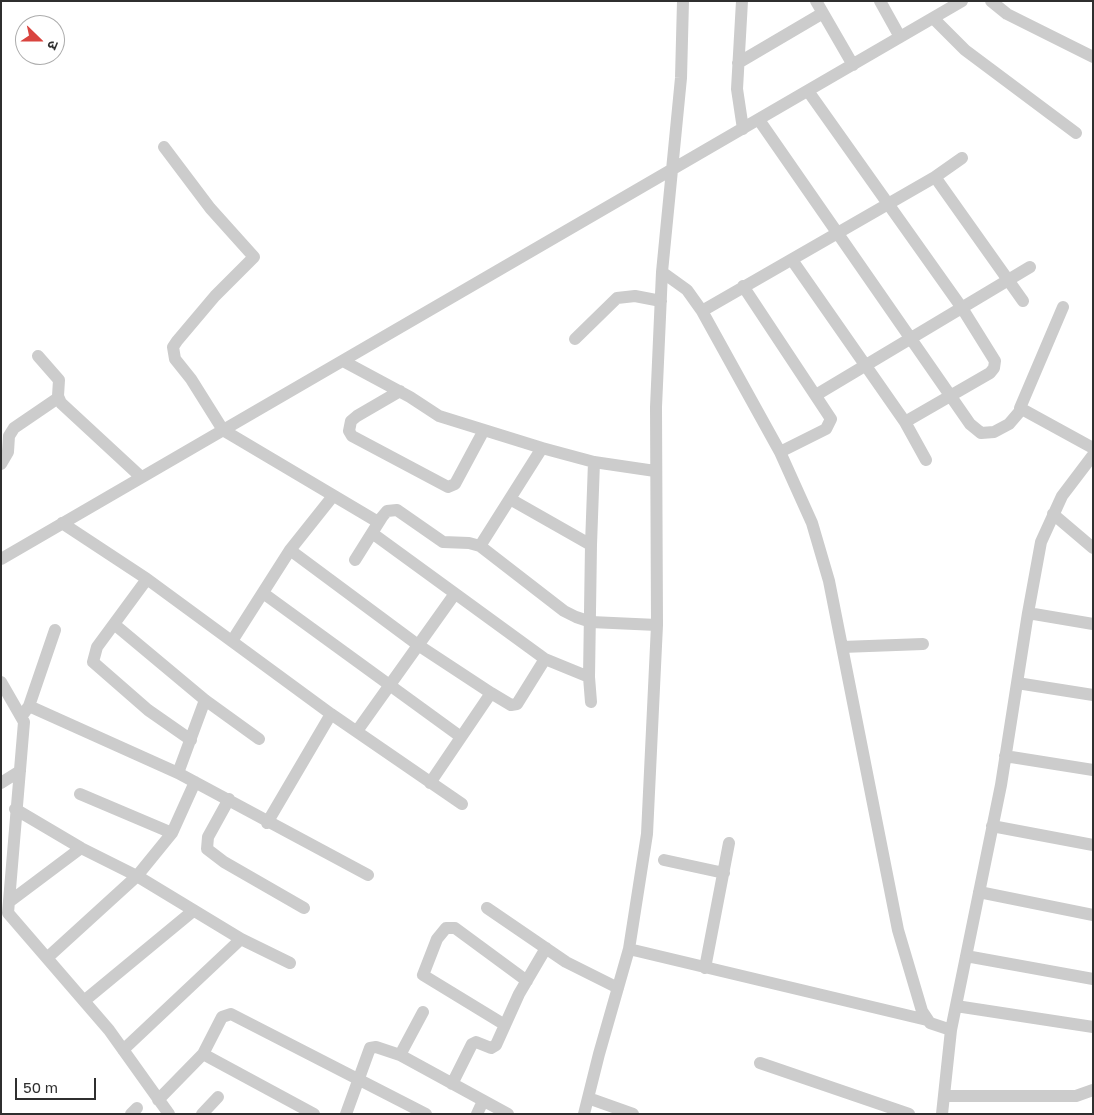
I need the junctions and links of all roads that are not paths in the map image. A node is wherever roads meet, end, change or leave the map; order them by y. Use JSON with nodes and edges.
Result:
{"nodes":[{"id":1,"x":683,"y":1,"type":"edge"},
{"id":2,"x":742,"y":1,"type":"edge"},
{"id":3,"x":816,"y":1,"type":"edge"},
{"id":4,"x":880,"y":1,"type":"edge"},
{"id":5,"x":991,"y":1,"type":"edge"},
{"id":6,"x":959,"y":2,"type":"edge"},
{"id":7,"x":824,"y":13,"type":"junction"},
{"id":8,"x":933,"y":18,"type":"junction"},
{"id":9,"x":900,"y":37,"type":"junction"},
{"id":10,"x":1093,"y":57,"type":"edge"},
{"id":11,"x":738,"y":63,"type":"junction"},
{"id":12,"x":852,"y":65,"type":"junction"},
{"id":13,"x":808,"y":91,"type":"junction"},
{"id":14,"x":759,"y":120,"type":"junction"},
{"id":15,"x":743,"y":129,"type":"junction"},
{"id":16,"x":1076,"y":133,"type":"dead end"},
{"id":17,"x":164,"y":147,"type":"dead end"},
{"id":18,"x":962,"y":158,"type":"dead end"},
{"id":19,"x":672,"y":170,"type":"junction"},
{"id":20,"x":935,"y":177,"type":"junction"},
{"id":21,"x":888,"y":204,"type":"junction"},
{"id":22,"x":838,"y":232,"type":"junction"},
{"id":23,"x":792,"y":260,"type":"junction"},
{"id":24,"x":1030,"y":267,"type":"dead end"},
{"id":25,"x":662,"y":272,"type":"junction"},
{"id":26,"x":1008,"y":281,"type":"junction"},
{"id":27,"x":743,"y":286,"type":"junction"},
{"id":28,"x":661,"y":301,"type":"junction"},
{"id":29,"x":1023,"y":301,"type":"dead end"},
{"id":30,"x":1063,"y":307,"type":"dead end"},
{"id":31,"x":962,"y":308,"type":"junction"},
{"id":32,"x":702,"y":311,"type":"junction"},
{"id":33,"x":911,"y":338,"type":"junction"},
{"id":34,"x":575,"y":339,"type":"dead end"},
{"id":35,"x":38,"y":356,"type":"dead end"},
{"id":36,"x":343,"y":361,"type":"junction"},
{"id":37,"x":864,"y":365,"type":"junction"},
{"id":38,"x":400,"y":392,"type":"junction"},
{"id":39,"x":816,"y":395,"type":"junction"},
{"id":40,"x":951,"y":397,"type":"junction"},
{"id":41,"x":58,"y":398,"type":"junction"},
{"id":42,"x":1020,"y":410,"type":"junction"},
{"id":43,"x":905,"y":422,"type":"junction"},
{"id":44,"x":223,"y":430,"type":"junction"},
{"id":45,"x":484,"y":430,"type":"junction"},
{"id":46,"x":542,"y":448,"type":"junction"},
{"id":47,"x":1093,"y":448,"type":"edge"},
{"id":48,"x":780,"y":452,"type":"junction"},
{"id":49,"x":1093,"y":456,"type":"edge"},
{"id":50,"x":926,"y":460,"type":"dead end"},
{"id":51,"x":594,"y":462,"type":"junction"},
{"id":52,"x":1,"y":464,"type":"edge"},
{"id":53,"x":655,"y":471,"type":"junction"},
{"id":54,"x":141,"y":477,"type":"junction"},
{"id":55,"x":333,"y":496,"type":"junction"},
{"id":56,"x":510,"y":499,"type":"junction"},
{"id":57,"x":1054,"y":514,"type":"junction"},
{"id":58,"x":62,"y":522,"type":"junction"},
{"id":59,"x":375,"y":528,"type":"junction"},
{"id":60,"x":480,"y":546,"type":"junction"},
{"id":61,"x":591,"y":546,"type":"junction"},
{"id":62,"x":1093,"y":548,"type":"edge"},
{"id":63,"x":290,"y":550,"type":"junction"},
{"id":64,"x":1,"y":559,"type":"edge"},
{"id":65,"x":355,"y":560,"type":"dead end"},
{"id":66,"x":147,"y":579,"type":"junction"},
{"id":67,"x":263,"y":593,"type":"junction"},
{"id":68,"x":454,"y":595,"type":"junction"},
{"id":69,"x":1028,"y":613,"type":"junction"},
{"id":70,"x":590,"y":622,"type":"junction"},
{"id":71,"x":114,"y":624,"type":"junction"},
{"id":72,"x":1093,"y":624,"type":"edge"},
{"id":73,"x":657,"y":625,"type":"junction"},
{"id":74,"x":55,"y":630,"type":"dead end"},
{"id":75,"x":232,"y":641,"type":"junction"},
{"id":76,"x":923,"y":644,"type":"dead end"},
{"id":77,"x":418,"y":645,"type":"junction"},
{"id":78,"x":842,"y":647,"type":"junction"},
{"id":79,"x":545,"y":659,"type":"junction"},
{"id":80,"x":589,"y":677,"type":"junction"},
{"id":81,"x":1,"y":682,"type":"edge"},
{"id":82,"x":1017,"y":683,"type":"junction"},
{"id":83,"x":388,"y":686,"type":"junction"},
{"id":84,"x":491,"y":693,"type":"junction"},
{"id":85,"x":1093,"y":696,"type":"edge"},
{"id":86,"x":206,"y":700,"type":"junction"},
{"id":87,"x":591,"y":702,"type":"dead end"},
{"id":88,"x":26,"y":711,"type":"junction"},
{"id":89,"x":331,"y":714,"type":"junction"},
{"id":90,"x":357,"y":731,"type":"junction"},
{"id":91,"x":461,"y":737,"type":"junction"},
{"id":92,"x":259,"y":739,"type":"dead end"},
{"id":93,"x":190,"y":740,"type":"junction"},
{"id":94,"x":1005,"y":756,"type":"junction"},
{"id":95,"x":1093,"y":770,"type":"edge"},
{"id":96,"x":20,"y":771,"type":"junction"},
{"id":97,"x":178,"y":773,"type":"junction"},
{"id":98,"x":195,"y":782,"type":"junction"},
{"id":99,"x":430,"y":782,"type":"junction"},
{"id":100,"x":1,"y":783,"type":"edge"},
{"id":101,"x":80,"y":794,"type":"dead end"},
{"id":102,"x":229,"y":799,"type":"junction"},
{"id":103,"x":462,"y":804,"type":"dead end"},
{"id":104,"x":16,"y":809,"type":"junction"},
{"id":105,"x":267,"y":823,"type":"junction"},
{"id":106,"x":992,"y":826,"type":"junction"},
{"id":107,"x":172,"y":833,"type":"junction"},
{"id":108,"x":730,"y":843,"type":"dead end"},
{"id":109,"x":1093,"y":845,"type":"edge"},
{"id":110,"x":81,"y":848,"type":"junction"},
{"id":111,"x":664,"y":860,"type":"dead end"},
{"id":112,"x":724,"y":873,"type":"junction"},
{"id":113,"x":368,"y":875,"type":"dead end"},
{"id":114,"x":137,"y":876,"type":"junction"},
{"id":115,"x":979,"y":892,"type":"junction"},
{"id":116,"x":9,"y":902,"type":"junction"},
{"id":117,"x":304,"y":908,"type":"dead end"},
{"id":118,"x":487,"y":908,"type":"dead end"},
{"id":119,"x":193,"y":911,"type":"junction"},
{"id":120,"x":1093,"y":915,"type":"edge"},
{"id":121,"x":241,"y":939,"type":"junction"},
{"id":122,"x":546,"y":948,"type":"junction"},
{"id":123,"x":630,"y":949,"type":"junction"},
{"id":124,"x":966,"y":956,"type":"junction"},
{"id":125,"x":47,"y":958,"type":"junction"},
{"id":126,"x":290,"y":963,"type":"dead end"},
{"id":127,"x":705,"y":968,"type":"junction"},
{"id":128,"x":1093,"y":979,"type":"edge"},
{"id":129,"x":527,"y":981,"type":"junction"},
{"id":130,"x":618,"y":988,"type":"junction"},
{"id":131,"x":84,"y":1001,"type":"junction"},
{"id":132,"x":956,"y":1006,"type":"junction"},
{"id":133,"x":423,"y":1012,"type":"dead end"},
{"id":134,"x":927,"y":1020,"type":"junction"},
{"id":135,"x":504,"y":1025,"type":"junction"},
{"id":136,"x":1093,"y":1027,"type":"edge"},
{"id":137,"x":951,"y":1030,"type":"junction"},
{"id":138,"x":123,"y":1050,"type":"junction"},
{"id":139,"x":203,"y":1054,"type":"junction"},
{"id":140,"x":400,"y":1055,"type":"junction"},
{"id":141,"x":760,"y":1063,"type":"dead end"},
{"id":142,"x":357,"y":1078,"type":"junction"},
{"id":143,"x":452,"y":1084,"type":"junction"},
{"id":144,"x":1093,"y":1090,"type":"edge"},
{"id":145,"x":944,"y":1096,"type":"junction"},
{"id":146,"x":218,"y":1097,"type":"dead end"},
{"id":147,"x":588,"y":1098,"type":"junction"},
{"id":148,"x":158,"y":1100,"type":"junction"},
{"id":149,"x":484,"y":1101,"type":"junction"},
{"id":150,"x":169,"y":1114,"type":"edge"},
{"id":151,"x":202,"y":1114,"type":"edge"},
{"id":152,"x":314,"y":1114,"type":"edge"},
{"id":153,"x":346,"y":1114,"type":"edge"},
{"id":154,"x":426,"y":1114,"type":"edge"},
{"id":155,"x":477,"y":1114,"type":"edge"},
{"id":156,"x":508,"y":1114,"type":"edge"},
{"id":157,"x":584,"y":1114,"type":"edge"},
{"id":158,"x":633,"y":1114,"type":"edge"},
{"id":159,"x":909,"y":1114,"type":"edge"},
{"id":160,"x":942,"y":1114,"type":"edge"}],
"edges":[{"from":1,"to":19,"type":"street"},
{"from":2,"to":11,"type":"street"},
{"from":3,"to":7,"type":"street"},
{"from":4,"to":9,"type":"street"},
{"from":5,"to":10,"type":"street"},
{"from":6,"to":8,"type":"street"},
{"from":7,"to":11,"type":"street"},
{"from":7,"to":12,"type":"street"},
{"from":8,"to":9,"type":"street"},
{"from":8,"to":16,"type":"street"},
{"from":9,"to":12,"type":"street"},
{"from":11,"to":15,"type":"street"},
{"from":12,"to":13,"type":"street"},
{"from":13,"to":14,"type":"street"},
{"from":13,"to":21,"type":"street"},
{"from":14,"to":15,"type":"street"},
{"from":14,"to":22,"type":"street"},
{"from":15,"to":19,"type":"street"},
{"from":17,"to":44,"type":"street"},
{"from":18,"to":20,"type":"street"},
{"from":19,"to":25,"type":"street"},
{"from":19,"to":36,"type":"street"},
{"from":20,"to":21,"type":"street"},
{"from":20,"to":26,"type":"street"},
{"from":21,"to":22,"type":"street"},
{"from":21,"to":31,"type":"street"},
{"from":22,"to":23,"type":"street"},
{"from":22,"to":33,"type":"street"},
{"from":23,"to":27,"type":"street"},
{"from":23,"to":37,"type":"street"},
{"from":24,"to":26,"type":"street"},
{"from":25,"to":28,"type":"street"},
{"from":25,"to":32,"type":"street"},
{"from":26,"to":29,"type":"street"},
{"from":26,"to":31,"type":"street"},
{"from":27,"to":32,"type":"street"},
{"from":27,"to":39,"type":"street"},
{"from":28,"to":34,"type":"street"},
{"from":28,"to":53,"type":"street"},
{"from":30,"to":42,"type":"street"},
{"from":31,"to":33,"type":"street"},
{"from":31,"to":40,"type":"street"},
{"from":32,"to":48,"type":"street"},
{"from":33,"to":37,"type":"street"},
{"from":33,"to":40,"type":"street"},
{"from":35,"to":41,"type":"street"},
{"from":36,"to":38,"type":"street"},
{"from":36,"to":44,"type":"street"},
{"from":37,"to":39,"type":"street"},
{"from":37,"to":43,"type":"street"},
{"from":38,"to":45,"type":"street"},
{"from":38,"to":45,"type":"street"},
{"from":39,"to":48,"type":"street"},
{"from":40,"to":42,"type":"street"},
{"from":40,"to":43,"type":"street"},
{"from":41,"to":52,"type":"street"},
{"from":41,"to":54,"type":"street"},
{"from":42,"to":47,"type":"street"},
{"from":43,"to":50,"type":"street"},
{"from":44,"to":54,"type":"street"},
{"from":44,"to":55,"type":"street"},
{"from":45,"to":46,"type":"street"},
{"from":46,"to":51,"type":"street"},
{"from":46,"to":56,"type":"street"},
{"from":48,"to":78,"type":"street"},
{"from":49,"to":57,"type":"street"},
{"from":51,"to":53,"type":"street"},
{"from":51,"to":61,"type":"street"},
{"from":53,"to":73,"type":"street"},
{"from":54,"to":58,"type":"street"},
{"from":55,"to":59,"type":"street"},
{"from":55,"to":63,"type":"street"},
{"from":56,"to":60,"type":"street"},
{"from":56,"to":61,"type":"street"},
{"from":57,"to":62,"type":"street"},
{"from":57,"to":69,"type":"street"},
{"from":58,"to":64,"type":"street"},
{"from":58,"to":66,"type":"street"},
{"from":59,"to":60,"type":"street"},
{"from":59,"to":65,"type":"street"},
{"from":59,"to":68,"type":"street"},
{"from":60,"to":70,"type":"street"},
{"from":61,"to":70,"type":"street"},
{"from":63,"to":67,"type":"street"},
{"from":63,"to":77,"type":"street"},
{"from":66,"to":71,"type":"street"},
{"from":66,"to":75,"type":"street"},
{"from":67,"to":75,"type":"street"},
{"from":67,"to":83,"type":"street"},
{"from":68,"to":77,"type":"street"},
{"from":68,"to":79,"type":"street"},
{"from":69,"to":72,"type":"street"},
{"from":69,"to":82,"type":"street"},
{"from":70,"to":73,"type":"street"},
{"from":70,"to":80,"type":"street"},
{"from":71,"to":86,"type":"street"},
{"from":71,"to":93,"type":"street"},
{"from":73,"to":123,"type":"street"},
{"from":74,"to":88,"type":"street"},
{"from":75,"to":89,"type":"street"},
{"from":76,"to":78,"type":"street"},
{"from":77,"to":83,"type":"street"},
{"from":77,"to":84,"type":"street"},
{"from":78,"to":134,"type":"street"},
{"from":79,"to":80,"type":"street"},
{"from":79,"to":84,"type":"street"},
{"from":80,"to":87,"type":"street"},
{"from":81,"to":88,"type":"street"},
{"from":82,"to":85,"type":"street"},
{"from":82,"to":94,"type":"street"},
{"from":83,"to":90,"type":"street"},
{"from":83,"to":91,"type":"street"},
{"from":84,"to":91,"type":"street"},
{"from":86,"to":92,"type":"street"},
{"from":86,"to":93,"type":"street"},
{"from":88,"to":96,"type":"street"},
{"from":88,"to":97,"type":"street"},
{"from":89,"to":90,"type":"street"},
{"from":89,"to":105,"type":"street"},
{"from":90,"to":99,"type":"street"},
{"from":91,"to":99,"type":"street"},
{"from":93,"to":97,"type":"street"},
{"from":94,"to":95,"type":"street"},
{"from":94,"to":106,"type":"street"},
{"from":96,"to":100,"type":"street"},
{"from":96,"to":104,"type":"street"},
{"from":97,"to":98,"type":"street"},
{"from":98,"to":102,"type":"street"},
{"from":98,"to":107,"type":"street"},
{"from":99,"to":103,"type":"street"},
{"from":101,"to":107,"type":"street"},
{"from":102,"to":105,"type":"street"},
{"from":102,"to":117,"type":"street"},
{"from":104,"to":110,"type":"street"},
{"from":104,"to":116,"type":"street"},
{"from":105,"to":113,"type":"street"},
{"from":106,"to":109,"type":"street"},
{"from":106,"to":115,"type":"street"},
{"from":107,"to":114,"type":"street"},
{"from":108,"to":112,"type":"street"},
{"from":110,"to":114,"type":"street"},
{"from":110,"to":116,"type":"street"},
{"from":111,"to":112,"type":"street"},
{"from":112,"to":127,"type":"street"},
{"from":114,"to":119,"type":"street"},
{"from":114,"to":125,"type":"street"},
{"from":115,"to":120,"type":"street"},
{"from":115,"to":124,"type":"street"},
{"from":116,"to":125,"type":"street"},
{"from":118,"to":122,"type":"street"},
{"from":119,"to":121,"type":"street"},
{"from":119,"to":131,"type":"street"},
{"from":121,"to":126,"type":"street"},
{"from":121,"to":138,"type":"street"},
{"from":122,"to":129,"type":"street"},
{"from":122,"to":130,"type":"street"},
{"from":123,"to":127,"type":"street"},
{"from":123,"to":130,"type":"street"},
{"from":124,"to":128,"type":"street"},
{"from":124,"to":132,"type":"street"},
{"from":125,"to":131,"type":"street"},
{"from":127,"to":134,"type":"street"},
{"from":129,"to":135,"type":"street"},
{"from":129,"to":135,"type":"street"},
{"from":130,"to":147,"type":"street"},
{"from":131,"to":138,"type":"street"},
{"from":132,"to":136,"type":"street"},
{"from":132,"to":137,"type":"street"},
{"from":133,"to":140,"type":"street"},
{"from":134,"to":137,"type":"street"},
{"from":135,"to":143,"type":"street"},
{"from":137,"to":145,"type":"street"},
{"from":138,"to":148,"type":"street"},
{"from":139,"to":142,"type":"street"},
{"from":139,"to":148,"type":"street"},
{"from":139,"to":152,"type":"street"},
{"from":140,"to":142,"type":"street"},
{"from":140,"to":143,"type":"street"},
{"from":141,"to":159,"type":"street"},
{"from":142,"to":153,"type":"street"},
{"from":142,"to":154,"type":"street"},
{"from":143,"to":149,"type":"street"},
{"from":144,"to":145,"type":"street"},
{"from":145,"to":160,"type":"street"},
{"from":146,"to":151,"type":"street"},
{"from":147,"to":157,"type":"street"},
{"from":147,"to":158,"type":"street"},
{"from":148,"to":150,"type":"street"},
{"from":149,"to":155,"type":"street"},
{"from":149,"to":156,"type":"street"}]}
